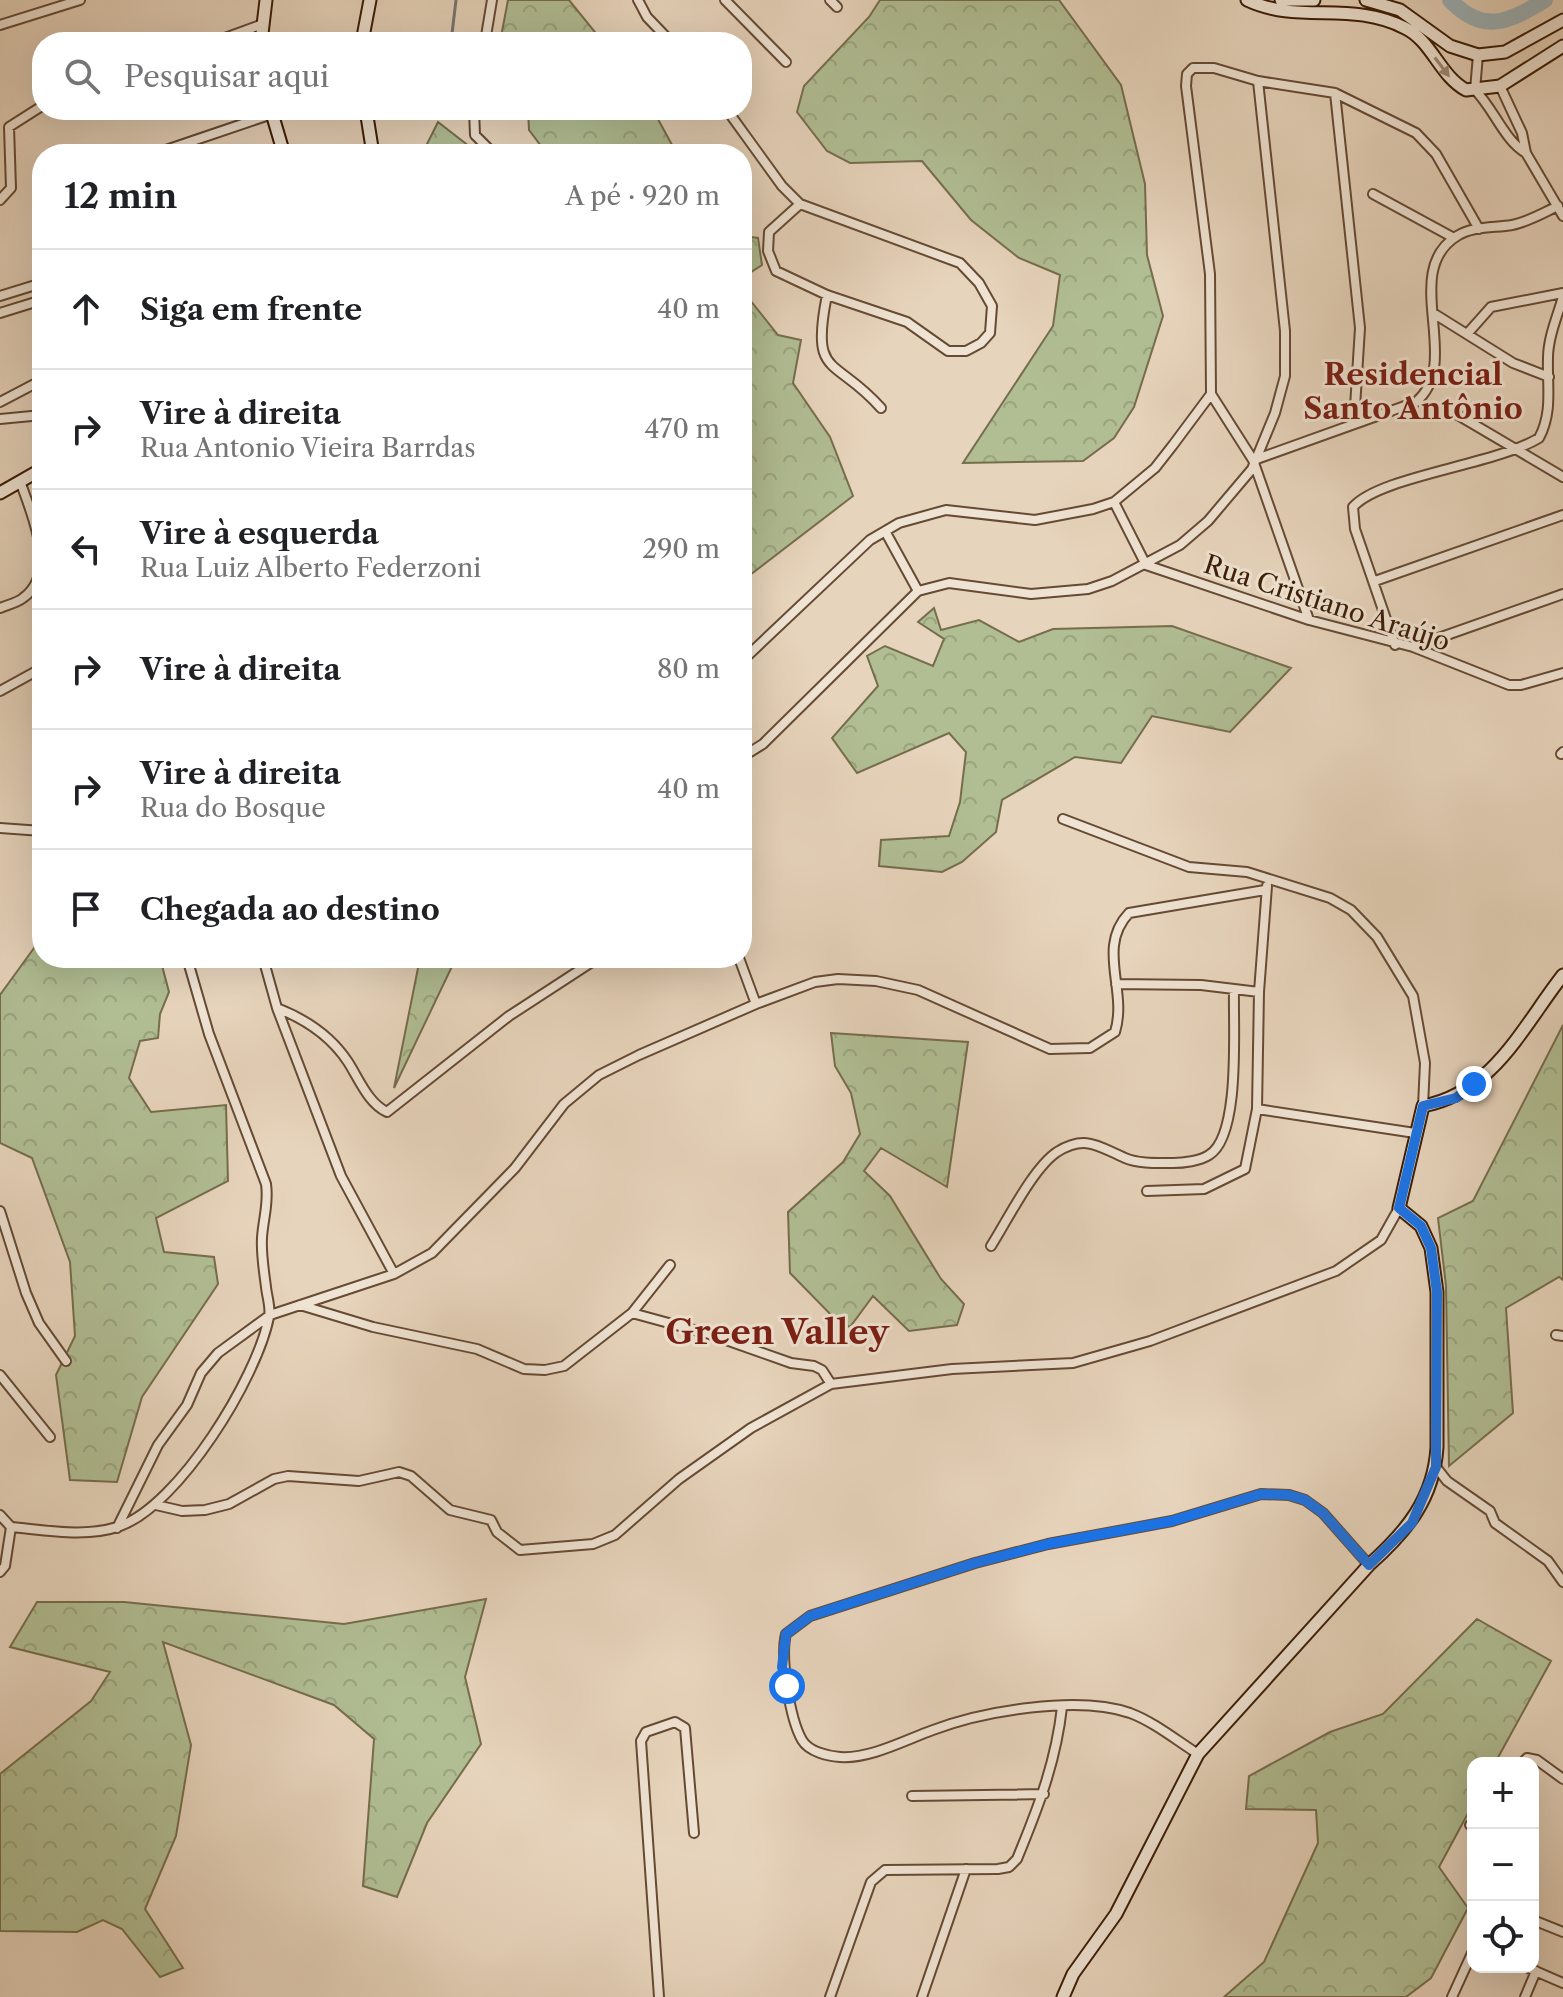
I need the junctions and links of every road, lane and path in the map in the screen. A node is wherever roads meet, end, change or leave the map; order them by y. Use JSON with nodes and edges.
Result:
{"nodes":[{"id":1,"x":80,"y":0,"type":"edge"},
{"id":2,"x":266,"y":0,"type":"edge"},
{"id":3,"x":370,"y":0,"type":"edge"},
{"id":4,"x":492,"y":0,"type":"edge"},
{"id":5,"x":638,"y":0,"type":"edge"},
{"id":6,"x":725,"y":0,"type":"edge"},
{"id":7,"x":830,"y":0,"type":"edge"},
{"id":8,"x":1247,"y":0,"type":"edge"},
{"id":9,"x":1281,"y":0,"type":"edge"},
{"id":10,"x":1314,"y":0,"type":"edge"},
{"id":11,"x":1366,"y":0,"type":"edge"},
{"id":12,"x":837,"y":7,"type":"dead end"},
{"id":13,"x":1561,"y":23,"type":"edge"},
{"id":14,"x":263,"y":24,"type":"junction"},
{"id":15,"x":0,"y":25,"type":"edge"},
{"id":16,"x":241,"y":32,"type":"edge"},
{"id":17,"x":262,"y":32,"type":"edge"},
{"id":18,"x":364,"y":32,"type":"edge"},
{"id":19,"x":487,"y":32,"type":"edge"},
{"id":20,"x":661,"y":32,"type":"edge"},
{"id":21,"x":1563,"y":43,"type":"edge"},
{"id":22,"x":1478,"y":55,"type":"junction"},
{"id":23,"x":786,"y":62,"type":"dead end"},
{"id":24,"x":1258,"y":81,"type":"junction"},
{"id":25,"x":1500,"y":86,"type":"junction"},
{"id":26,"x":1475,"y":90,"type":"junction"},
{"id":27,"x":1335,"y":93,"type":"junction"},
{"id":28,"x":32,"y":112,"type":"edge"},
{"id":29,"x":1512,"y":114,"type":"junction"},
{"id":30,"x":249,"y":120,"type":"edge"},
{"id":31,"x":273,"y":120,"type":"edge"},
{"id":32,"x":368,"y":120,"type":"edge"},
{"id":33,"x":474,"y":120,"type":"edge"},
{"id":34,"x":734,"y":120,"type":"edge"},
{"id":35,"x":1501,"y":123,"type":"junction"},
{"id":36,"x":182,"y":144,"type":"edge"},
{"id":37,"x":281,"y":144,"type":"edge"},
{"id":38,"x":371,"y":144,"type":"edge"},
{"id":39,"x":484,"y":144,"type":"edge"},
{"id":40,"x":752,"y":144,"type":"edge"},
{"id":41,"x":752,"y":145,"type":"edge"},
{"id":42,"x":1526,"y":153,"type":"junction"},
{"id":43,"x":1373,"y":194,"type":"dead end"},
{"id":44,"x":0,"y":200,"type":"edge"},
{"id":45,"x":800,"y":204,"type":"junction"},
{"id":46,"x":1558,"y":206,"type":"junction"},
{"id":47,"x":1563,"y":216,"type":"edge"},
{"id":48,"x":1479,"y":229,"type":"junction"},
{"id":49,"x":1454,"y":238,"type":"junction"},
{"id":50,"x":32,"y":286,"type":"edge"},
{"id":51,"x":827,"y":295,"type":"junction"},
{"id":52,"x":1563,"y":295,"type":"edge"},
{"id":53,"x":0,"y":296,"type":"edge"},
{"id":54,"x":32,"y":303,"type":"edge"},
{"id":55,"x":0,"y":313,"type":"edge"},
{"id":56,"x":1433,"y":313,"type":"junction"},
{"id":57,"x":1467,"y":334,"type":"junction"},
{"id":58,"x":1549,"y":377,"type":"junction"},
{"id":59,"x":32,"y":385,"type":"edge"},
{"id":60,"x":1211,"y":394,"type":"junction"},
{"id":61,"x":0,"y":402,"type":"edge"},
{"id":62,"x":881,"y":408,"type":"dead end"},
{"id":63,"x":1446,"y":408,"type":"dead end"},
{"id":64,"x":32,"y":416,"type":"edge"},
{"id":65,"x":0,"y":419,"type":"edge"},
{"id":66,"x":1354,"y":423,"type":"junction"},
{"id":67,"x":1514,"y":451,"type":"junction"},
{"id":68,"x":1253,"y":460,"type":"junction"},
{"id":69,"x":32,"y":474,"type":"edge"},
{"id":70,"x":1563,"y":477,"type":"edge"},
{"id":71,"x":20,"y":481,"type":"junction"},
{"id":72,"x":0,"y":493,"type":"edge"},
{"id":73,"x":1114,"y":502,"type":"junction"},
{"id":74,"x":1563,"y":515,"type":"edge"},
{"id":75,"x":32,"y":521,"type":"edge"},
{"id":76,"x":885,"y":531,"type":"junction"},
{"id":77,"x":1146,"y":565,"type":"junction"},
{"id":78,"x":1375,"y":581,"type":"junction"},
{"id":79,"x":32,"y":588,"type":"edge"},
{"id":80,"x":918,"y":591,"type":"junction"},
{"id":81,"x":1563,"y":594,"type":"edge"},
{"id":82,"x":0,"y":608,"type":"edge"},
{"id":83,"x":1309,"y":620,"type":"junction"},
{"id":84,"x":1395,"y":645,"type":"junction"},
{"id":85,"x":1413,"y":647,"type":"junction"},
{"id":86,"x":752,"y":652,"type":"edge"},
{"id":87,"x":32,"y":673,"type":"edge"},
{"id":88,"x":1563,"y":673,"type":"edge"},
{"id":89,"x":0,"y":691,"type":"edge"},
{"id":90,"x":752,"y":751,"type":"edge"},
{"id":91,"x":1063,"y":819,"type":"dead end"},
{"id":92,"x":0,"y":828,"type":"edge"},
{"id":93,"x":32,"y":830,"type":"edge"},
{"id":94,"x":1270,"y":880,"type":"junction"},
{"id":95,"x":1265,"y":890,"type":"junction"},
{"id":96,"x":190,"y":968,"type":"edge"},
{"id":97,"x":266,"y":968,"type":"edge"},
{"id":98,"x":583,"y":968,"type":"edge"},
{"id":99,"x":743,"y":968,"type":"edge"},
{"id":100,"x":1563,"y":975,"type":"edge"},
{"id":101,"x":1116,"y":984,"type":"junction"},
{"id":102,"x":1234,"y":991,"type":"junction"},
{"id":103,"x":1259,"y":992,"type":"junction"},
{"id":104,"x":756,"y":1004,"type":"junction"},
{"id":105,"x":277,"y":1008,"type":"junction"},
{"id":106,"x":1423,"y":1106,"type":"junction"},
{"id":107,"x":1257,"y":1109,"type":"junction"},
{"id":108,"x":1415,"y":1133,"type":"junction"},
{"id":109,"x":1147,"y":1191,"type":"dead end"},
{"id":110,"x":1399,"y":1208,"type":"junction"},
{"id":111,"x":0,"y":1211,"type":"edge"},
{"id":112,"x":991,"y":1246,"type":"dead end"},
{"id":113,"x":670,"y":1265,"type":"dead end"},
{"id":114,"x":394,"y":1274,"type":"junction"},
{"id":115,"x":299,"y":1305,"type":"junction"},
{"id":116,"x":632,"y":1313,"type":"junction"},
{"id":117,"x":270,"y":1315,"type":"junction"},
{"id":118,"x":66,"y":1361,"type":"dead end"},
{"id":119,"x":0,"y":1375,"type":"edge"},
{"id":120,"x":831,"y":1384,"type":"junction"},
{"id":121,"x":50,"y":1437,"type":"dead end"},
{"id":122,"x":1436,"y":1467,"type":"junction"},
{"id":123,"x":156,"y":1505,"type":"junction"},
{"id":124,"x":0,"y":1515,"type":"edge"},
{"id":125,"x":11,"y":1527,"type":"junction"},
{"id":126,"x":117,"y":1528,"type":"junction"},
{"id":127,"x":1369,"y":1565,"type":"junction"},
{"id":128,"x":0,"y":1572,"type":"edge"},
{"id":129,"x":1563,"y":1582,"type":"edge"},
{"id":130,"x":1062,"y":1707,"type":"junction"},
{"id":131,"x":1198,"y":1754,"type":"junction"},
{"id":132,"x":1539,"y":1761,"type":"edge"},
{"id":133,"x":1563,"y":1779,"type":"edge"},
{"id":134,"x":1044,"y":1794,"type":"junction"},
{"id":135,"x":912,"y":1796,"type":"dead end"},
{"id":136,"x":694,"y":1833,"type":"dead end"},
{"id":137,"x":966,"y":1869,"type":"junction"},
{"id":138,"x":1539,"y":1922,"type":"edge"},
{"id":139,"x":1563,"y":1932,"type":"edge"},
{"id":140,"x":1467,"y":1964,"type":"edge"},
{"id":141,"x":1539,"y":1972,"type":"edge"},
{"id":142,"x":1535,"y":1973,"type":"edge"},
{"id":143,"x":1563,"y":1983,"type":"edge"},
{"id":144,"x":659,"y":1997,"type":"edge"},
{"id":145,"x":830,"y":1997,"type":"edge"},
{"id":146,"x":922,"y":1997,"type":"edge"},
{"id":147,"x":1063,"y":1997,"type":"edge"},
{"id":148,"x":1452,"y":1997,"type":"edge"},
{"id":149,"x":1525,"y":1997,"type":"edge"}],
"edges":[{"from":1,"to":15,"type":"street"},
{"from":2,"to":14,"type":"street"},
{"from":3,"to":18,"type":"street"},
{"from":4,"to":19,"type":"street"},
{"from":5,"to":20,"type":"street"},
{"from":6,"to":23,"type":"street"},
{"from":7,"to":12,"type":"street"},
{"from":8,"to":26,"type":"street","one_way":true},
{"from":9,"to":10,"type":"street"},
{"from":11,"to":22,"type":"street"},
{"from":13,"to":22,"type":"street"},
{"from":14,"to":16,"type":"street"},
{"from":14,"to":17,"type":"street"},
{"from":21,"to":25,"type":"street"},
{"from":22,"to":26,"type":"street"},
{"from":24,"to":27,"type":"street"},
{"from":24,"to":60,"type":"street"},
{"from":24,"to":68,"type":"street"},
{"from":25,"to":26,"type":"street"},
{"from":25,"to":29,"type":"street"},
{"from":26,"to":35,"type":"street"},
{"from":27,"to":48,"type":"street"},
{"from":27,"to":66,"type":"street"},
{"from":28,"to":44,"type":"street"},
{"from":29,"to":35,"type":"street"},
{"from":29,"to":42,"type":"street"},
{"from":30,"to":36,"type":"street"},
{"from":31,"to":37,"type":"street"},
{"from":32,"to":38,"type":"street"},
{"from":33,"to":39,"type":"street"},
{"from":34,"to":40,"type":"street"},
{"from":35,"to":42,"type":"street"},
{"from":41,"to":45,"type":"street"},
{"from":42,"to":46,"type":"street"},
{"from":43,"to":49,"type":"street"},
{"from":45,"to":51,"type":"street"},
{"from":45,"to":51,"type":"street"},
{"from":46,"to":47,"type":"street"},
{"from":46,"to":48,"type":"street"},
{"from":48,"to":49,"type":"street"},
{"from":49,"to":56,"type":"street"},
{"from":50,"to":53,"type":"street"},
{"from":51,"to":62,"type":"street"},
{"from":52,"to":57,"type":"street"},
{"from":52,"to":58,"type":"street"},
{"from":54,"to":55,"type":"street"},
{"from":56,"to":57,"type":"street"},
{"from":56,"to":66,"type":"street"},
{"from":57,"to":58,"type":"street"},
{"from":58,"to":67,"type":"street"},
{"from":59,"to":61,"type":"street"},
{"from":60,"to":68,"type":"street"},
{"from":60,"to":73,"type":"street"},
{"from":63,"to":67,"type":"street"},
{"from":64,"to":65,"type":"street"},
{"from":66,"to":68,"type":"street"},
{"from":67,"to":70,"type":"street"},
{"from":67,"to":78,"type":"street"},
{"from":68,"to":77,"type":"street"},
{"from":68,"to":83,"type":"street"},
{"from":69,"to":71,"type":"street"},
{"from":71,"to":72,"type":"street"},
{"from":71,"to":75,"type":"street"},
{"from":73,"to":76,"type":"street"},
{"from":73,"to":77,"type":"street"},
{"from":74,"to":78,"type":"street"},
{"from":76,"to":80,"type":"street"},
{"from":76,"to":86,"type":"street"},
{"from":77,"to":80,"type":"street"},
{"from":77,"to":83,"type":"street","name":"Rua Cristiano Araújo"},
{"from":78,"to":84,"type":"street"},
{"from":79,"to":82,"type":"street"},
{"from":80,"to":90,"type":"street"},
{"from":81,"to":85,"type":"street"},
{"from":83,"to":84,"type":"street","name":"Rua Cristiano Araújo"},
{"from":84,"to":85,"type":"street","name":"Rua Cristiano Araújo"},
{"from":85,"to":88,"type":"street","name":"Rua Cristiano Araújo"},
{"from":87,"to":89,"type":"street"},
{"from":91,"to":94,"type":"street"},
{"from":92,"to":93,"type":"street"},
{"from":94,"to":95,"type":"street"},
{"from":94,"to":106,"type":"street"},
{"from":95,"to":101,"type":"street"},
{"from":95,"to":103,"type":"street"},
{"from":96,"to":117,"type":"street"},
{"from":97,"to":105,"type":"street"},
{"from":98,"to":105,"type":"street"},
{"from":99,"to":104,"type":"street"},
{"from":100,"to":106,"type":"street"},
{"from":101,"to":102,"type":"street"},
{"from":101,"to":104,"type":"street"},
{"from":102,"to":103,"type":"street"},
{"from":102,"to":112,"type":"street"},
{"from":103,"to":107,"type":"street"},
{"from":104,"to":114,"type":"street"},
{"from":105,"to":114,"type":"street"},
{"from":106,"to":108,"type":"street"},
{"from":107,"to":108,"type":"street"},
{"from":107,"to":109,"type":"street"},
{"from":108,"to":110,"type":"street"},
{"from":110,"to":120,"type":"street"},
{"from":110,"to":122,"type":"street"},
{"from":111,"to":118,"type":"street"},
{"from":113,"to":116,"type":"street"},
{"from":114,"to":115,"type":"street"},
{"from":115,"to":116,"type":"street"},
{"from":115,"to":117,"type":"street"},
{"from":116,"to":120,"type":"street"},
{"from":117,"to":123,"type":"street"},
{"from":117,"to":126,"type":"street"},
{"from":119,"to":121,"type":"street"},
{"from":120,"to":123,"type":"street"},
{"from":122,"to":127,"type":"street"},
{"from":122,"to":129,"type":"street"},
{"from":123,"to":126,"type":"street"},
{"from":124,"to":125,"type":"street"},
{"from":125,"to":126,"type":"street"},
{"from":125,"to":128,"type":"street"},
{"from":127,"to":130,"type":"street"},
{"from":127,"to":131,"type":"street"},
{"from":130,"to":131,"type":"street"},
{"from":130,"to":134,"type":"street"},
{"from":131,"to":147,"type":"street"},
{"from":132,"to":133,"type":"street"},
{"from":134,"to":135,"type":"street"},
{"from":134,"to":137,"type":"street"},
{"from":136,"to":144,"type":"street"},
{"from":137,"to":145,"type":"street"},
{"from":137,"to":146,"type":"street"},
{"from":138,"to":139,"type":"street"},
{"from":140,"to":148,"type":"street"},
{"from":141,"to":143,"type":"street"},
{"from":142,"to":149,"type":"street"}]}
